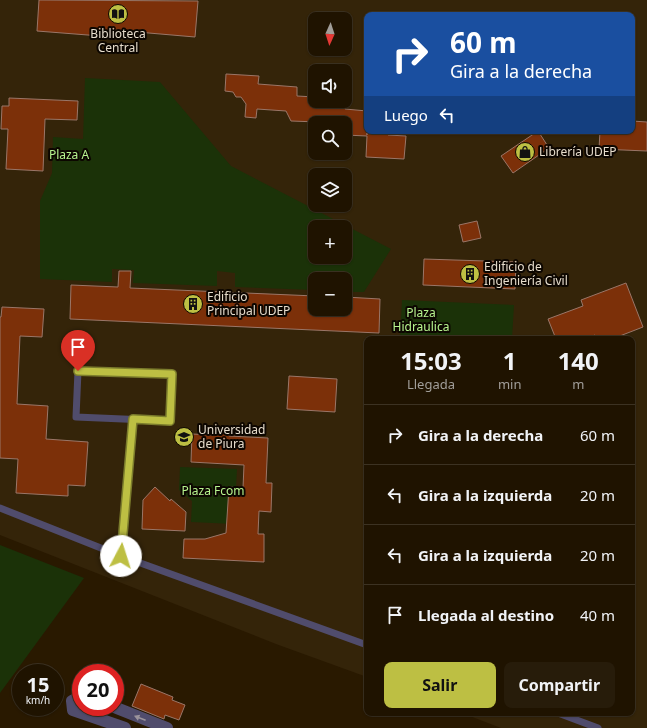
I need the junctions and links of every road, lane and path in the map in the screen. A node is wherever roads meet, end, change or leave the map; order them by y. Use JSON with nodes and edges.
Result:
{"nodes":[{"id":1,"x":133,"y":419,"type":"junction"},
{"id":2,"x":0,"y":508,"type":"edge"},
{"id":3,"x":121,"y":556,"type":"junction"},
{"id":4,"x":364,"y":644,"type":"edge"},
{"id":5,"x":124,"y":711,"type":"edge"},
{"id":6,"x":90,"y":716,"type":"edge"},
{"id":7,"x":566,"y":716,"type":"edge"},
{"id":8,"x":125,"y":728,"type":"edge"},
{"id":9,"x":167,"y":728,"type":"edge"},
{"id":10,"x":598,"y":728,"type":"edge"}],
"edges":[{"from":1,"to":1,"type":"lane"},
{"from":1,"to":3,"type":"lane"},
{"from":2,"to":3,"type":"lane"},
{"from":3,"to":4,"type":"lane"},
{"from":9,"to":5,"type":"street","one_way":true},
{"from":6,"to":8,"type":"street"},
{"from":7,"to":10,"type":"lane"}]}
